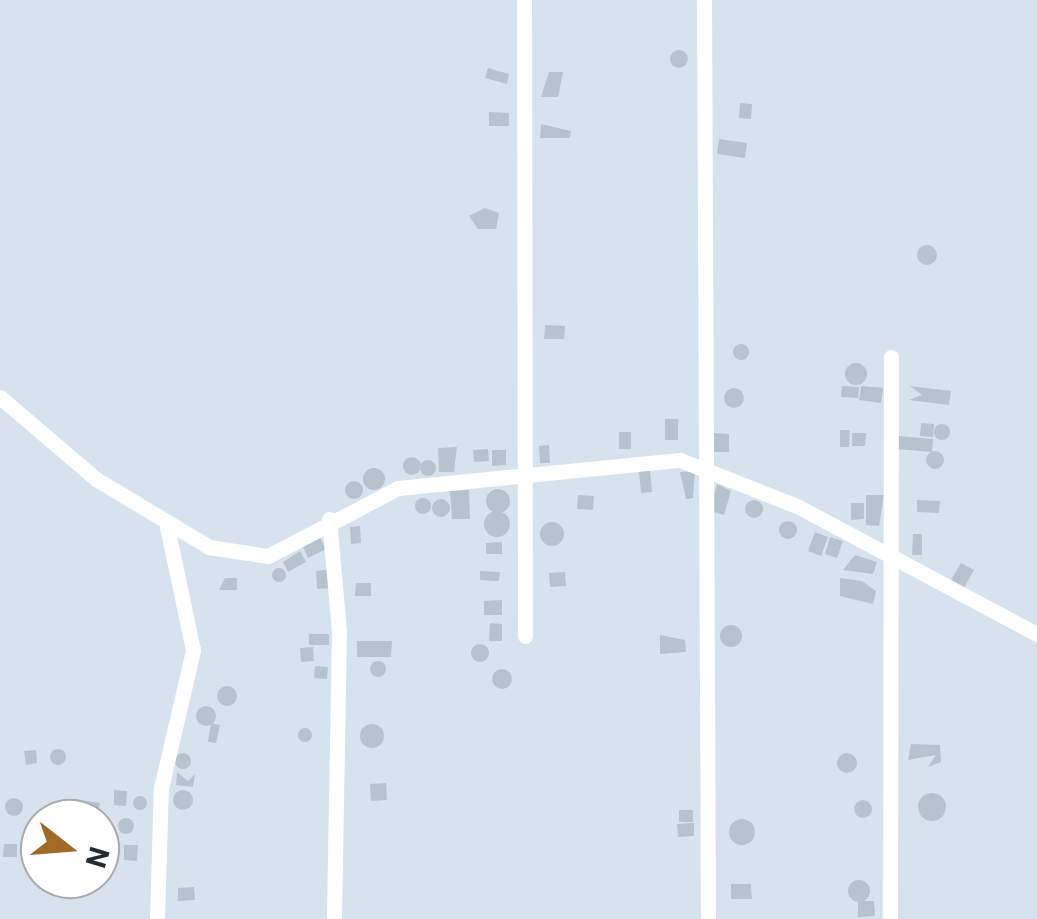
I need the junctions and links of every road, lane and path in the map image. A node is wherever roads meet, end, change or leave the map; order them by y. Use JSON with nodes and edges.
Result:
{"nodes":[{"id":1,"x":524,"y":0,"type":"edge"},
{"id":2,"x":704,"y":0,"type":"edge"},
{"id":3,"x":892,"y":357,"type":"dead end"},
{"id":4,"x":0,"y":396,"type":"edge"},
{"id":5,"x":703,"y":464,"type":"junction"},
{"id":6,"x":522,"y":474,"type":"junction"},
{"id":7,"x":329,"y":518,"type":"junction"},
{"id":8,"x":167,"y":527,"type":"junction"},
{"id":9,"x":890,"y":556,"type":"junction"},
{"id":10,"x":1037,"y":634,"type":"edge"},
{"id":11,"x":526,"y":636,"type":"dead end"},
{"id":12,"x":157,"y":919,"type":"edge"},
{"id":13,"x":334,"y":919,"type":"edge"},
{"id":14,"x":708,"y":919,"type":"edge"},
{"id":15,"x":890,"y":919,"type":"edge"}],
"edges":[{"from":1,"to":6,"type":"street"},
{"from":2,"to":5,"type":"street"},
{"from":3,"to":9,"type":"street"},
{"from":4,"to":8,"type":"street"},
{"from":5,"to":6,"type":"street"},
{"from":5,"to":9,"type":"street"},
{"from":5,"to":14,"type":"street"},
{"from":6,"to":7,"type":"street"},
{"from":6,"to":11,"type":"street"},
{"from":7,"to":8,"type":"street"},
{"from":7,"to":13,"type":"street"},
{"from":8,"to":12,"type":"street"},
{"from":9,"to":10,"type":"street"},
{"from":9,"to":15,"type":"street"}]}
